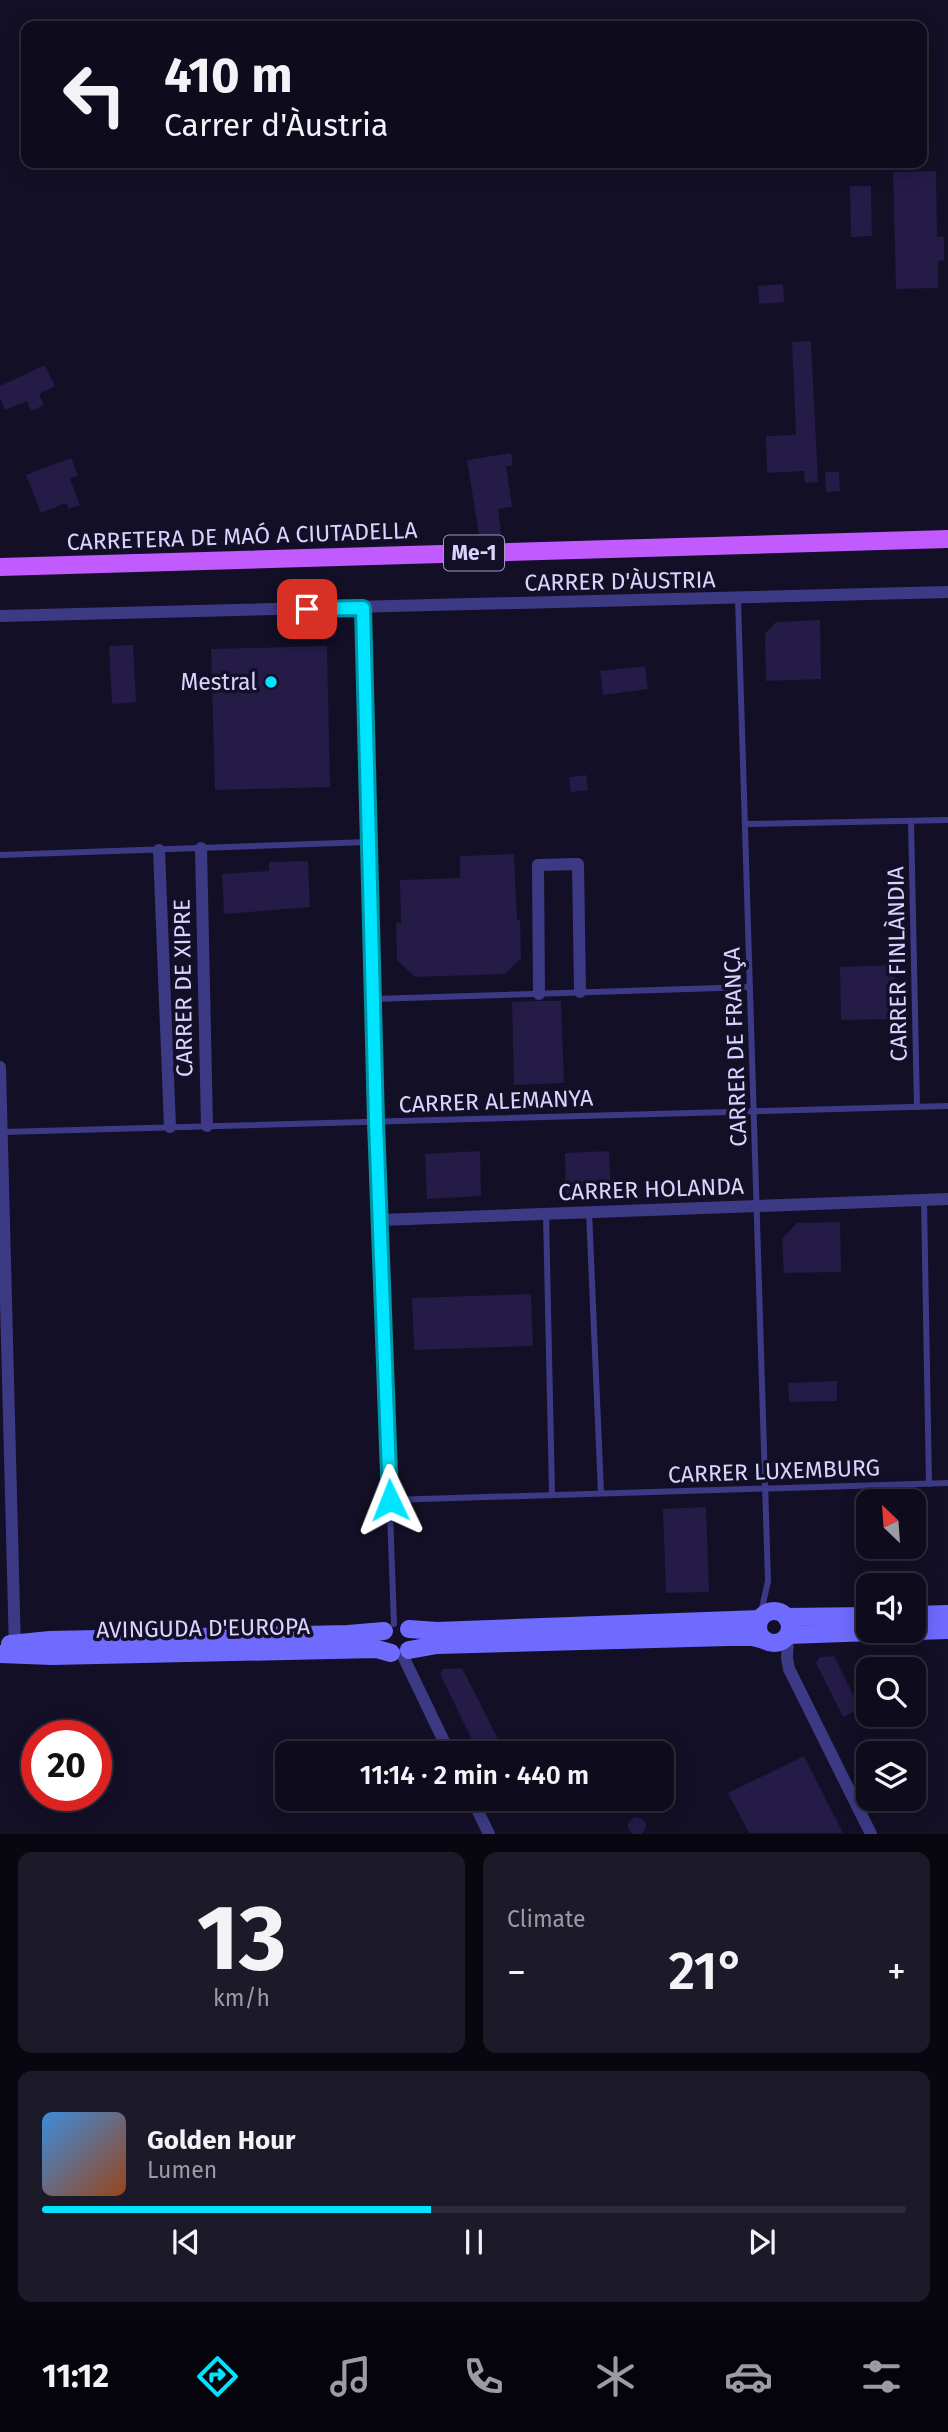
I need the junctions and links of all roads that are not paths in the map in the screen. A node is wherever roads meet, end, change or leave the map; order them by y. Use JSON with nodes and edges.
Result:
{"nodes":[{"id":1,"x":948,"y":539,"type":"edge"},
{"id":2,"x":0,"y":566,"type":"edge"},
{"id":3,"x":948,"y":592,"type":"edge"},
{"id":4,"x":738,"y":598,"type":"junction"},
{"id":5,"x":363,"y":608,"type":"junction"},
{"id":6,"x":0,"y":616,"type":"edge"},
{"id":7,"x":948,"y":820,"type":"edge"},
{"id":8,"x":911,"y":821,"type":"junction"},
{"id":9,"x":745,"y":824,"type":"junction"},
{"id":10,"x":369,"y":842,"type":"junction"},
{"id":11,"x":201,"y":848,"type":"junction"},
{"id":12,"x":159,"y":850,"type":"junction"},
{"id":13,"x":0,"y":855,"type":"edge"},
{"id":14,"x":750,"y":987,"type":"junction"},
{"id":15,"x":580,"y":992,"type":"junction"},
{"id":16,"x":539,"y":994,"type":"junction"},
{"id":17,"x":373,"y":999,"type":"junction"},
{"id":18,"x":0,"y":1067,"type":"edge"},
{"id":19,"x":948,"y":1106,"type":"edge"},
{"id":20,"x":917,"y":1107,"type":"junction"},
{"id":21,"x":754,"y":1111,"type":"junction"},
{"id":22,"x":376,"y":1122,"type":"junction"},
{"id":23,"x":207,"y":1126,"type":"junction"},
{"id":24,"x":170,"y":1128,"type":"junction"},
{"id":25,"x":3,"y":1132,"type":"junction"},
{"id":26,"x":948,"y":1199,"type":"edge"},
{"id":27,"x":924,"y":1200,"type":"junction"},
{"id":28,"x":758,"y":1206,"type":"junction"},
{"id":29,"x":589,"y":1212,"type":"junction"},
{"id":30,"x":546,"y":1214,"type":"junction"},
{"id":31,"x":380,"y":1220,"type":"junction"},
{"id":32,"x":948,"y":1483,"type":"edge"},
{"id":33,"x":929,"y":1484,"type":"junction"},
{"id":34,"x":765,"y":1489,"type":"junction"},
{"id":35,"x":601,"y":1493,"type":"junction"},
{"id":36,"x":552,"y":1494,"type":"junction"},
{"id":37,"x":390,"y":1500,"type":"junction"},
{"id":38,"x":948,"y":1614,"type":"edge"},
{"id":39,"x":926,"y":1615,"type":"edge"},
{"id":40,"x":856,"y":1617,"type":"edge"},
{"id":41,"x":760,"y":1619,"type":"junction"},
{"id":42,"x":787,"y":1626,"type":"junction"},
{"id":43,"x":396,"y":1628,"type":"junction"},
{"id":44,"x":856,"y":1629,"type":"edge"},
{"id":45,"x":948,"y":1630,"type":"edge"},
{"id":46,"x":926,"y":1631,"type":"edge"},
{"id":47,"x":764,"y":1640,"type":"junction"},
{"id":48,"x":8,"y":1649,"type":"edge"},
{"id":49,"x":401,"y":1653,"type":"junction"},
{"id":50,"x":444,"y":1741,"type":"edge"},
{"id":51,"x":478,"y":1811,"type":"edge"},
{"id":52,"x":489,"y":1833,"type":"edge"},
{"id":53,"x":871,"y":1833,"type":"edge"}],
"edges":[{"from":1,"to":2,"type":"main road","name":"CARRETERA DE MAÓ A CIUTADELLA","number":"Me-1"},
{"from":3,"to":4,"type":"street","name":"CARRER D'ÀUSTRIA"},
{"from":4,"to":5,"type":"street","name":"CARRER D'ÀUSTRIA"},
{"from":4,"to":9,"type":"lane","name":"CARRER DE FRANÇA"},
{"from":5,"to":6,"type":"street","name":"CARRER D'ÀUSTRIA"},
{"from":5,"to":10,"type":"lane"},
{"from":7,"to":8,"type":"lane"},
{"from":8,"to":9,"type":"lane"},
{"from":8,"to":20,"type":"lane","name":"CARRER FINLÀNDIA"},
{"from":9,"to":14,"type":"lane","name":"CARRER DE FRANÇA"},
{"from":10,"to":11,"type":"lane"},
{"from":10,"to":17,"type":"lane"},
{"from":11,"to":12,"type":"lane"},
{"from":11,"to":23,"type":"street","name":"CARRER DE XIPRE"},
{"from":12,"to":13,"type":"lane"},
{"from":12,"to":24,"type":"street","name":"CARRER DE XIPRE"},
{"from":14,"to":15,"type":"lane"},
{"from":14,"to":21,"type":"lane","name":"CARRER DE FRANÇA"},
{"from":15,"to":16,"type":"lane"},
{"from":15,"to":16,"type":"street"},
{"from":16,"to":17,"type":"lane"},
{"from":17,"to":22,"type":"lane"},
{"from":18,"to":25,"type":"street"},
{"from":19,"to":20,"type":"lane","name":"CARRER ALEMANYA"},
{"from":20,"to":21,"type":"lane","name":"CARRER ALEMANYA"},
{"from":21,"to":22,"type":"lane","name":"CARRER ALEMANYA"},
{"from":21,"to":28,"type":"lane","name":"CARRER DE FRANÇA"},
{"from":22,"to":23,"type":"lane","name":"CARRER ALEMANYA"},
{"from":22,"to":31,"type":"lane"},
{"from":23,"to":24,"type":"lane","name":"CARRER ALEMANYA"},
{"from":24,"to":25,"type":"lane","name":"CARRER ALEMANYA"},
{"from":25,"to":48,"type":"street"},
{"from":26,"to":27,"type":"street","name":"CARRER HOLANDA"},
{"from":27,"to":28,"type":"street","name":"CARRER HOLANDA"},
{"from":27,"to":33,"type":"lane"},
{"from":28,"to":29,"type":"street","name":"CARRER HOLANDA"},
{"from":28,"to":34,"type":"lane","name":"CARRER DE FRANÇA"},
{"from":29,"to":30,"type":"street","name":"CARRER HOLANDA"},
{"from":29,"to":35,"type":"lane"},
{"from":30,"to":31,"type":"street","name":"CARRER HOLANDA"},
{"from":30,"to":36,"type":"lane"},
{"from":31,"to":37,"type":"lane"},
{"from":32,"to":33,"type":"lane","name":"CARRER LUXEMBURG"},
{"from":33,"to":34,"type":"lane","name":"CARRER LUXEMBURG"},
{"from":34,"to":35,"type":"lane","name":"CARRER LUXEMBURG"},
{"from":34,"to":41,"type":"lane","name":"CARRER DE FRANÇA"},
{"from":35,"to":36,"type":"lane","name":"CARRER LUXEMBURG"},
{"from":36,"to":37,"type":"lane","name":"CARRER LUXEMBURG"},
{"from":37,"to":43,"type":"lane"},
{"from":38,"to":39,"type":"street"},
{"from":40,"to":42,"type":"street","name":"AVINGUDA D'EUROPA"},
{"from":41,"to":42,"type":"street","name":"AVINGUDA D'EUROPA"},
{"from":41,"to":43,"type":"street","name":"AVINGUDA D'EUROPA"},
{"from":41,"to":47,"type":"street"},
{"from":42,"to":44,"type":"street","name":"AVINGUDA D'EUROPA"},
{"from":42,"to":47,"type":"street","name":"AVINGUDA D'EUROPA"},
{"from":42,"to":53,"type":"street"},
{"from":43,"to":48,"type":"street","name":"AVINGUDA D'EUROPA"},
{"from":43,"to":49,"type":"street"},
{"from":43,"to":49,"type":"street"},
{"from":45,"to":46,"type":"street"},
{"from":47,"to":49,"type":"street","name":"AVINGUDA D'EUROPA"},
{"from":48,"to":49,"type":"street","name":"AVINGUDA D'EUROPA"},
{"from":49,"to":50,"type":"street"},
{"from":51,"to":52,"type":"street"}]}
